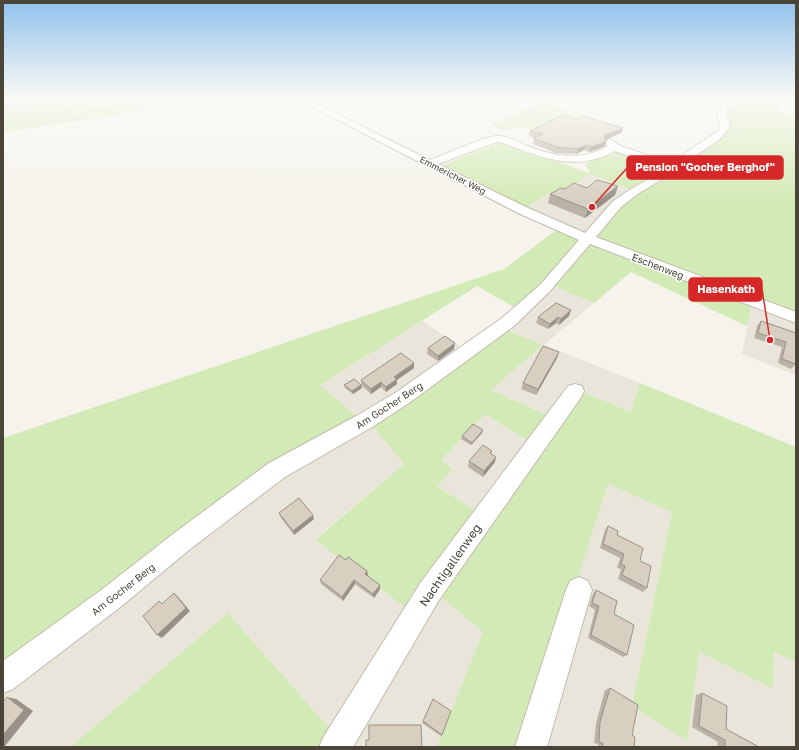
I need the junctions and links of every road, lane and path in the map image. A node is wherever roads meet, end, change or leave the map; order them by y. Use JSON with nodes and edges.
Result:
{"nodes":[{"id":1,"x":370,"y":133,"type":"edge"},
{"id":2,"x":721,"y":133,"type":"edge"},
{"id":3,"x":430,"y":163,"type":"junction"},
{"id":4,"x":674,"y":168,"type":"junction"},
{"id":5,"x":587,"y":238,"type":"junction"},
{"id":6,"x":796,"y":318,"type":"edge"},
{"id":7,"x":575,"y":391,"type":"dead end"},
{"id":8,"x":578,"y":590,"type":"dead end"},
{"id":9,"x":3,"y":679,"type":"edge"},
{"id":10,"x":335,"y":747,"type":"edge"},
{"id":11,"x":531,"y":747,"type":"edge"}],
"edges":[{"from":1,"to":3,"type":"street","name":"Emmericher Weg"},
{"from":2,"to":4,"type":"street","name":"Am Gocher Berg"},
{"from":3,"to":4,"type":"street"},
{"from":3,"to":5,"type":"street","name":"Emmericher Weg"},
{"from":4,"to":5,"type":"street","name":"Am Gocher Berg"},
{"from":5,"to":6,"type":"street","name":"Eschenweg"},
{"from":5,"to":9,"type":"street","name":"Am Gocher Berg"},
{"from":7,"to":10,"type":"street","name":"Nachtigallenweg"},
{"from":8,"to":11,"type":"street"}]}
